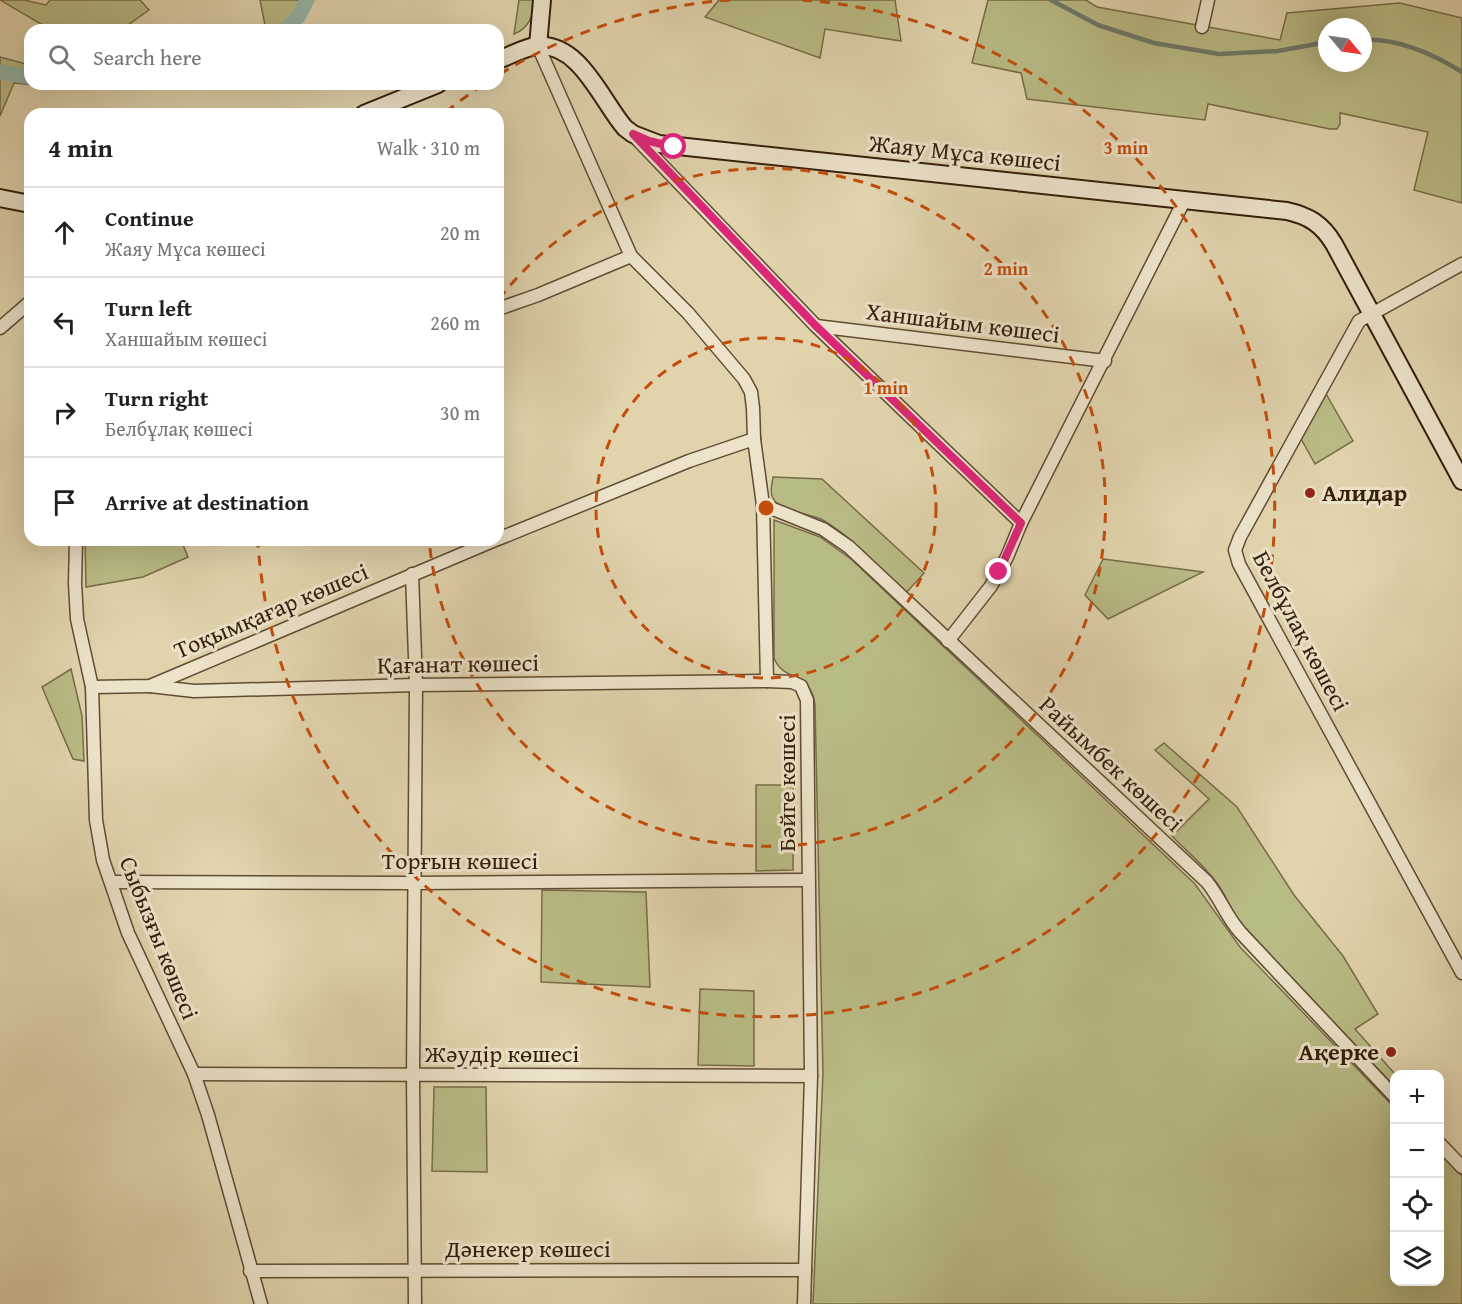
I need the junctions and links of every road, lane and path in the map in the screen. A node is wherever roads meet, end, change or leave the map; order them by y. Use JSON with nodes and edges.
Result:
{"nodes":[{"id":1,"x":542,"y":0,"type":"edge"},
{"id":2,"x":1208,"y":0,"type":"edge"},
{"id":3,"x":1202,"y":27,"type":"dead end"},
{"id":4,"x":538,"y":46,"type":"junction"},
{"id":5,"x":504,"y":58,"type":"edge"},
{"id":6,"x":425,"y":90,"type":"edge"},
{"id":7,"x":387,"y":108,"type":"edge"},
{"id":8,"x":633,"y":134,"type":"junction"},
{"id":9,"x":0,"y":198,"type":"edge"},
{"id":10,"x":1184,"y":201,"type":"junction"},
{"id":11,"x":24,"y":203,"type":"edge"},
{"id":12,"x":631,"y":256,"type":"junction"},
{"id":13,"x":1462,"y":264,"type":"edge"},
{"id":14,"x":24,"y":307,"type":"edge"},
{"id":15,"x":504,"y":307,"type":"edge"},
{"id":16,"x":1372,"y":313,"type":"junction"},
{"id":17,"x":816,"y":326,"type":"junction"},
{"id":18,"x":0,"y":328,"type":"edge"},
{"id":19,"x":1105,"y":361,"type":"junction"},
{"id":20,"x":754,"y":440,"type":"junction"},
{"id":21,"x":1462,"y":481,"type":"edge"},
{"id":22,"x":763,"y":505,"type":"junction"},
{"id":23,"x":1021,"y":523,"type":"junction"},
{"id":24,"x":504,"y":536,"type":"edge"},
{"id":25,"x":76,"y":546,"type":"edge"},
{"id":26,"x":480,"y":546,"type":"edge"},
{"id":27,"x":412,"y":574,"type":"junction"},
{"id":28,"x":948,"y":641,"type":"junction"},
{"id":29,"x":767,"y":681,"type":"junction"},
{"id":30,"x":416,"y":685,"type":"junction"},
{"id":31,"x":150,"y":686,"type":"junction"},
{"id":32,"x":92,"y":687,"type":"junction"},
{"id":33,"x":808,"y":880,"type":"junction"},
{"id":34,"x":112,"y":882,"type":"junction"},
{"id":35,"x":414,"y":883,"type":"junction"},
{"id":36,"x":1462,"y":973,"type":"edge"},
{"id":37,"x":194,"y":1074,"type":"junction"},
{"id":38,"x":413,"y":1075,"type":"junction"},
{"id":39,"x":811,"y":1076,"type":"junction"},
{"id":40,"x":1390,"y":1091,"type":"edge"},
{"id":41,"x":1444,"y":1148,"type":"edge"},
{"id":42,"x":1462,"y":1167,"type":"edge"},
{"id":43,"x":415,"y":1270,"type":"junction"},
{"id":44,"x":804,"y":1270,"type":"junction"},
{"id":45,"x":250,"y":1271,"type":"junction"},
{"id":46,"x":261,"y":1304,"type":"edge"},
{"id":47,"x":414,"y":1304,"type":"edge"},
{"id":48,"x":804,"y":1304,"type":"edge"}],
"edges":[{"from":1,"to":4,"type":"street"},
{"from":2,"to":3,"type":"street"},
{"from":4,"to":5,"type":"street"},
{"from":4,"to":8,"type":"street","name":"Жаяу Мұса көшесі"},
{"from":4,"to":12,"type":"street"},
{"from":6,"to":7,"type":"street"},
{"from":8,"to":10,"type":"street","name":"Жаяу Мұса көшесі"},
{"from":8,"to":17,"type":"street","name":"Ханшайым көшесі"},
{"from":9,"to":11,"type":"street"},
{"from":10,"to":16,"type":"street","name":"Жаяу Мұса көшесі"},
{"from":10,"to":19,"type":"street"},
{"from":12,"to":15,"type":"street"},
{"from":12,"to":20,"type":"street"},
{"from":13,"to":16,"type":"street"},
{"from":14,"to":18,"type":"street"},
{"from":16,"to":21,"type":"street","name":"Жаяу Мұса көшесі"},
{"from":16,"to":36,"type":"street","name":"Белбұлақ көшесі"},
{"from":17,"to":19,"type":"street","name":"Ханшайым көшесі"},
{"from":17,"to":23,"type":"street","name":"Ханшайым көшесі"},
{"from":19,"to":23,"type":"street"},
{"from":20,"to":22,"type":"street"},
{"from":20,"to":24,"type":"street","name":"Тоқымқағар көшесі"},
{"from":22,"to":28,"type":"street","name":"Райымбек көшесі"},
{"from":22,"to":29,"type":"street"},
{"from":23,"to":28,"type":"street"},
{"from":25,"to":32,"type":"street","name":"Сыбызғы көшесі"},
{"from":26,"to":27,"type":"street","name":"Тоқымқағар көшесі"},
{"from":27,"to":30,"type":"street"},
{"from":27,"to":31,"type":"street","name":"Тоқымқағар көшесі"},
{"from":28,"to":40,"type":"street","name":"Райымбек көшесі"},
{"from":29,"to":30,"type":"street","name":"Қағанат көшесі"},
{"from":29,"to":33,"type":"street","name":"Бәйге көшесі"},
{"from":30,"to":31,"type":"street","name":"Қағанат көшесі"},
{"from":30,"to":35,"type":"street"},
{"from":31,"to":32,"type":"street","name":"Тоқымқағар көшесі"},
{"from":32,"to":34,"type":"street","name":"Сыбызғы көшесі"},
{"from":33,"to":35,"type":"street","name":"Торғын көшесі"},
{"from":33,"to":39,"type":"street"},
{"from":34,"to":35,"type":"street","name":"Торғын көшесі"},
{"from":34,"to":37,"type":"street","name":"Сыбызғы көшесі"},
{"from":35,"to":38,"type":"street"},
{"from":37,"to":38,"type":"street","name":"Жәудір көшесі"},
{"from":37,"to":45,"type":"street","name":"Сыбызғы көшесі"},
{"from":38,"to":39,"type":"street","name":"Жәудір көшесі"},
{"from":38,"to":43,"type":"street"},
{"from":39,"to":44,"type":"street"},
{"from":41,"to":42,"type":"street"},
{"from":43,"to":44,"type":"street","name":"Дәнекер көшесі"},
{"from":43,"to":45,"type":"street","name":"Дәнекер көшесі"},
{"from":43,"to":47,"type":"street"},
{"from":44,"to":48,"type":"street"},
{"from":45,"to":46,"type":"street","name":"Сыбызғы көшесі"}]}
